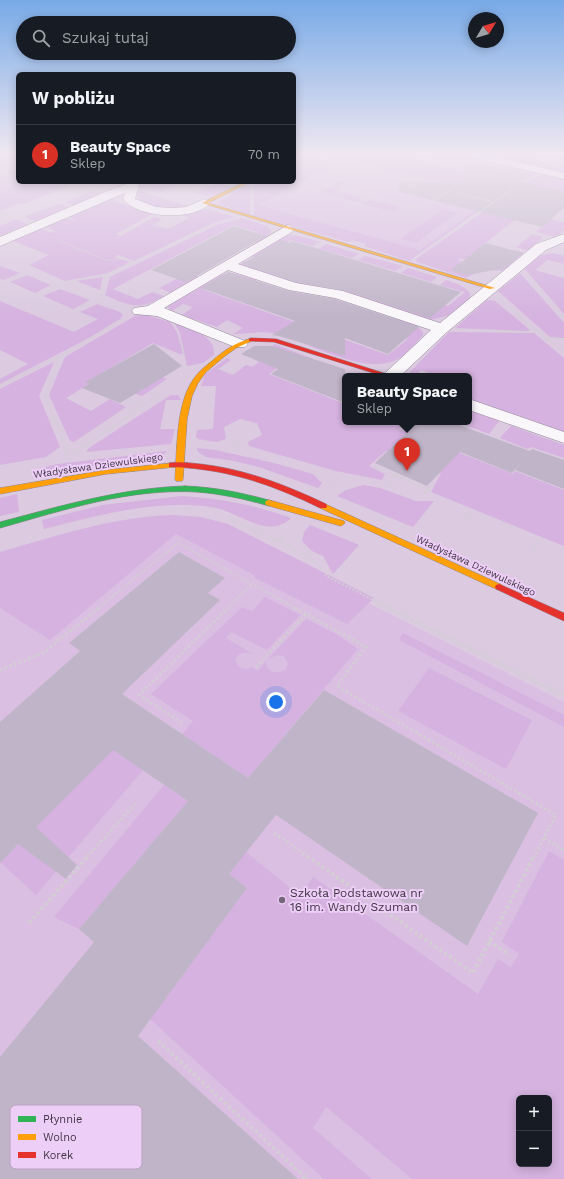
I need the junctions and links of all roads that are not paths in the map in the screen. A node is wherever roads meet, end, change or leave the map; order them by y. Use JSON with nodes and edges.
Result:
{"nodes":[{"id":1,"x":78,"y":208,"type":"edge"},
{"id":2,"x":148,"y":208,"type":"edge"},
{"id":3,"x":193,"y":208,"type":"edge"},
{"id":4,"x":218,"y":208,"type":"edge"},
{"id":5,"x":288,"y":229,"type":"junction"},
{"id":6,"x":564,"y":238,"type":"edge"},
{"id":7,"x":0,"y":242,"type":"edge"},
{"id":8,"x":226,"y":265,"type":"junction"},
{"id":9,"x":490,"y":290,"type":"junction"},
{"id":10,"x":442,"y":328,"type":"junction"},
{"id":11,"x":240,"y":344,"type":"junction"},
{"id":12,"x":380,"y":373,"type":"edge"},
{"id":13,"x":393,"y":373,"type":"edge"},
{"id":14,"x":472,"y":405,"type":"edge"},
{"id":15,"x":564,"y":438,"type":"edge"},
{"id":16,"x":180,"y":465,"type":"junction"},
{"id":17,"x":178,"y":489,"type":"junction"},
{"id":18,"x":0,"y":492,"type":"edge"},
{"id":19,"x":0,"y":525,"type":"edge"},
{"id":20,"x":379,"y":533,"type":"junction"},
{"id":21,"x":564,"y":617,"type":"edge"}],
"edges":[{"from":1,"to":7,"type":"street"},
{"from":2,"to":3,"type":"street"},
{"from":4,"to":5,"type":"street"},
{"from":5,"to":8,"type":"street"},
{"from":5,"to":9,"type":"street"},
{"from":6,"to":9,"type":"street"},
{"from":8,"to":10,"type":"street"},
{"from":8,"to":11,"type":"street"},
{"from":9,"to":10,"type":"street"},
{"from":10,"to":13,"type":"street"},
{"from":11,"to":12,"type":"street"},
{"from":11,"to":16,"type":"street"},
{"from":14,"to":15,"type":"street"},
{"from":16,"to":17,"type":"street"},
{"from":16,"to":18,"type":"street","name":"Władysława Dziewulskiego"},
{"from":16,"to":20,"type":"street","name":"Władysława Dziewulskiego"},
{"from":17,"to":19,"type":"street","name":"Władysława Dziewulskiego"},
{"from":17,"to":20,"type":"street","name":"Władysława Dziewulskiego"},
{"from":20,"to":21,"type":"street","name":"Władysława Dziewulskiego"}]}
